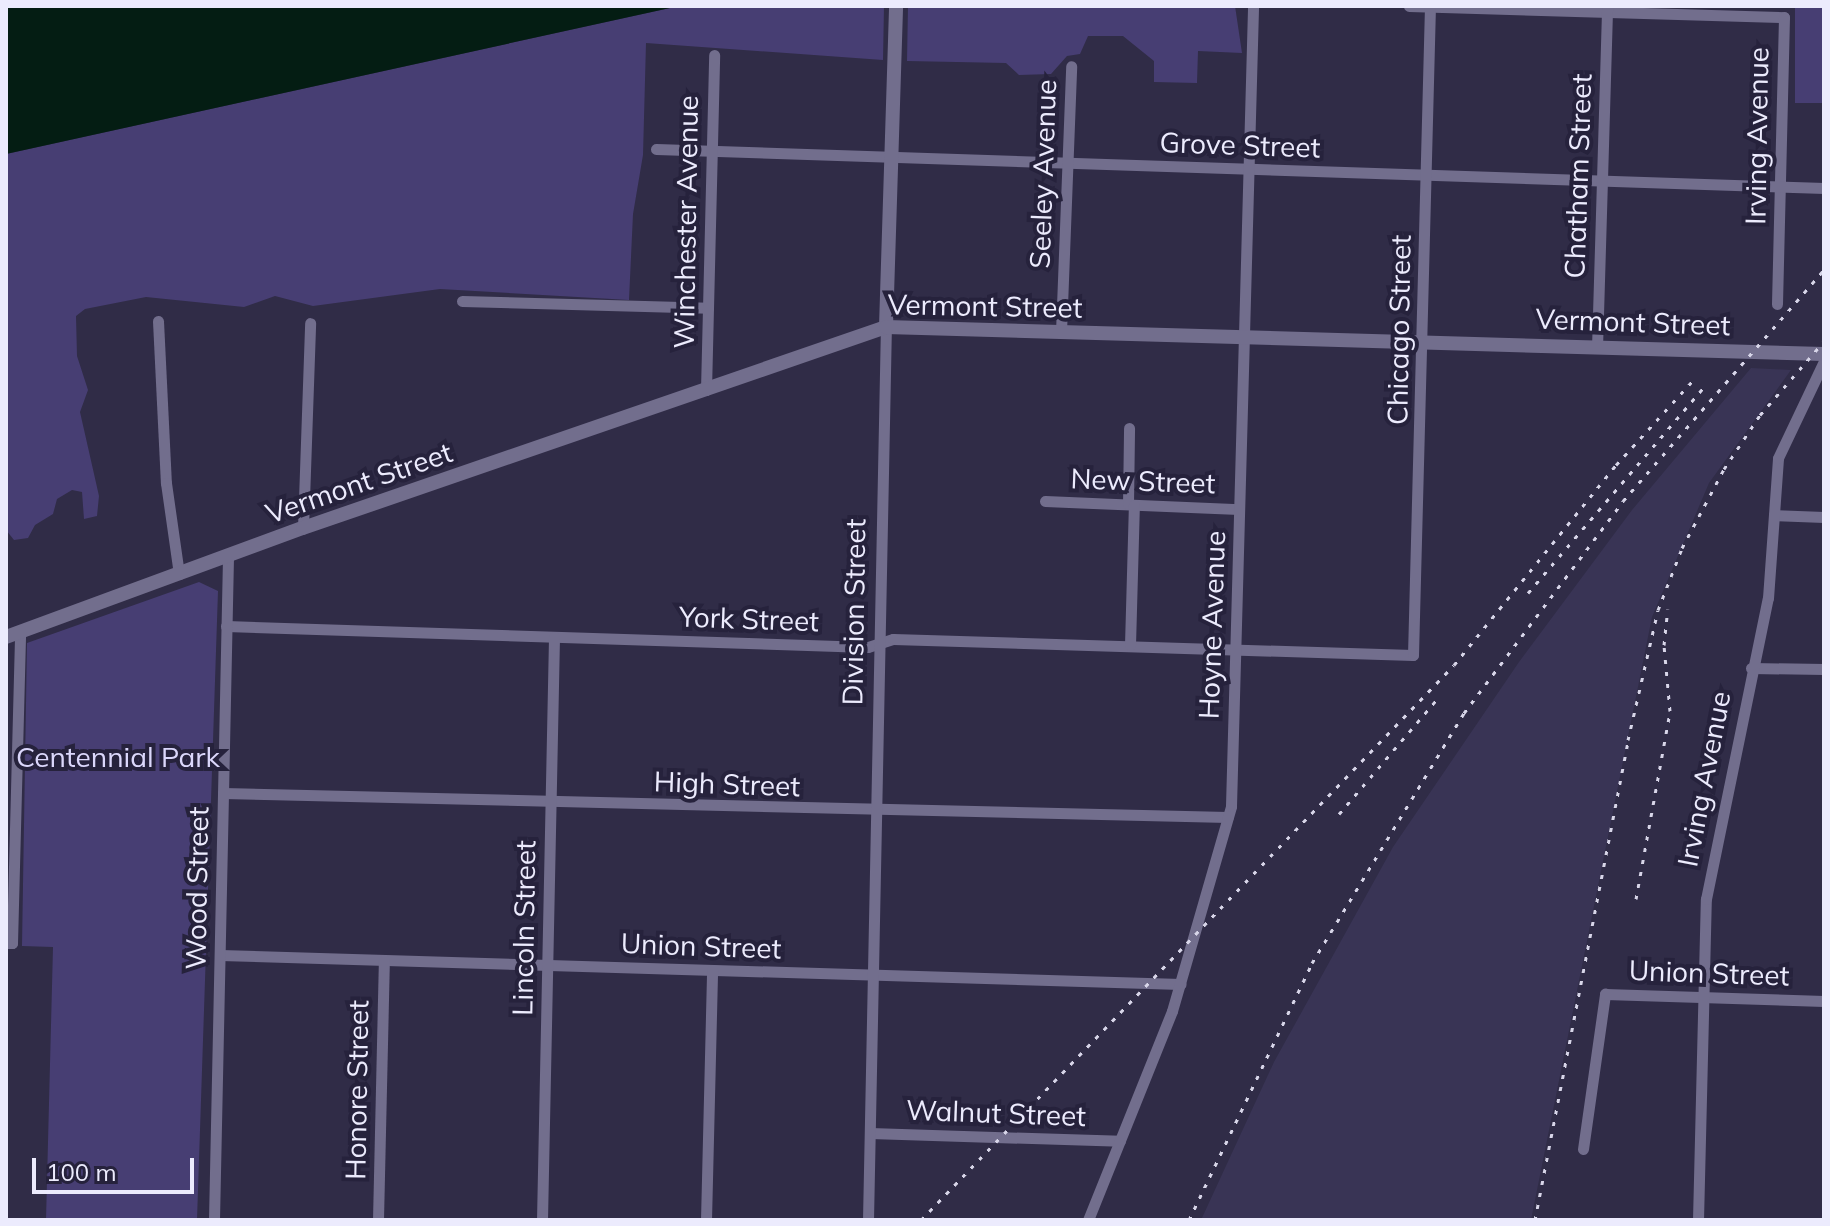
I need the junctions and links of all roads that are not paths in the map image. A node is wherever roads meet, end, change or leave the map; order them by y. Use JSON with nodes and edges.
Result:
{"nodes":[{"id":1,"x":896,"y":6,"type":"edge"},
{"id":2,"x":1253,"y":6,"type":"edge"},
{"id":3,"x":1409,"y":6,"type":"edge"},
{"id":4,"x":1430,"y":7,"type":"edge"},
{"id":5,"x":1607,"y":9,"type":"edge"},
{"id":6,"x":714,"y":55,"type":"dead end"},
{"id":7,"x":1071,"y":66,"type":"dead end"},
{"id":8,"x":656,"y":149,"type":"dead end"},
{"id":9,"x":713,"y":150,"type":"junction"},
{"id":10,"x":891,"y":158,"type":"junction"},
{"id":11,"x":1069,"y":164,"type":"junction"},
{"id":12,"x":1248,"y":169,"type":"junction"},
{"id":13,"x":1426,"y":174,"type":"junction"},
{"id":14,"x":1602,"y":181,"type":"junction"},
{"id":15,"x":1780,"y":186,"type":"junction"},
{"id":16,"x":1824,"y":188,"type":"edge"},
{"id":17,"x":462,"y":301,"type":"dead end"},
{"id":18,"x":1777,"y":304,"type":"dead end"},
{"id":19,"x":708,"y":308,"type":"junction"},
{"id":20,"x":158,"y":321,"type":"dead end"},
{"id":21,"x":310,"y":323,"type":"dead end"},
{"id":22,"x":886,"y":327,"type":"junction"},
{"id":23,"x":1061,"y":332,"type":"junction"},
{"id":24,"x":1244,"y":337,"type":"junction"},
{"id":25,"x":1422,"y":343,"type":"junction"},
{"id":26,"x":1597,"y":348,"type":"junction"},
{"id":27,"x":1824,"y":354,"type":"edge"},
{"id":28,"x":1824,"y":361,"type":"edge"},
{"id":29,"x":706,"y":390,"type":"junction"},
{"id":30,"x":1129,"y":428,"type":"dead end"},
{"id":31,"x":1045,"y":501,"type":"dead end"},
{"id":32,"x":1131,"y":504,"type":"junction"},
{"id":33,"x":1239,"y":509,"type":"junction"},
{"id":34,"x":1774,"y":515,"type":"junction"},
{"id":35,"x":1824,"y":517,"type":"edge"},
{"id":36,"x":303,"y":528,"type":"junction"},
{"id":37,"x":228,"y":557,"type":"junction"},
{"id":38,"x":179,"y":574,"type":"junction"},
{"id":39,"x":226,"y":626,"type":"junction"},
{"id":40,"x":13,"y":635,"type":"edge"},
{"id":41,"x":554,"y":637,"type":"junction"},
{"id":42,"x":880,"y":643,"type":"junction"},
{"id":43,"x":1130,"y":645,"type":"junction"},
{"id":44,"x":1235,"y":648,"type":"junction"},
{"id":45,"x":1413,"y":655,"type":"joint"},
{"id":46,"x":1751,"y":668,"type":"junction"},
{"id":47,"x":1824,"y":669,"type":"edge"},
{"id":48,"x":223,"y":793,"type":"junction"},
{"id":49,"x":551,"y":803,"type":"junction"},
{"id":50,"x":876,"y":810,"type":"junction"},
{"id":51,"x":1228,"y":817,"type":"junction"},
{"id":52,"x":9,"y":943,"type":"edge"},
{"id":53,"x":220,"y":955,"type":"junction"},
{"id":54,"x":384,"y":960,"type":"junction"},
{"id":55,"x":547,"y":965,"type":"junction"},
{"id":56,"x":712,"y":970,"type":"junction"},
{"id":57,"x":873,"y":975,"type":"junction"},
{"id":58,"x":1181,"y":984,"type":"junction"},
{"id":59,"x":1702,"y":997,"type":"junction"},
{"id":60,"x":1824,"y":1001,"type":"edge"},
{"id":61,"x":870,"y":1133,"type":"junction"},
{"id":62,"x":1120,"y":1141,"type":"junction"},
{"id":63,"x":1583,"y":1149,"type":"dead end"},
{"id":64,"x":214,"y":1220,"type":"edge"},
{"id":65,"x":378,"y":1220,"type":"edge"},
{"id":66,"x":542,"y":1220,"type":"edge"},
{"id":67,"x":706,"y":1220,"type":"edge"},
{"id":68,"x":868,"y":1220,"type":"edge"},
{"id":69,"x":1088,"y":1220,"type":"edge"},
{"id":70,"x":1698,"y":1220,"type":"edge"}],
"edges":[{"from":1,"to":10,"type":"street","name":"Division Street"},
{"from":2,"to":12,"type":"street","name":"Hoyne Avenue"},
{"from":3,"to":4,"type":"street"},
{"from":4,"to":5,"type":"street"},
{"from":4,"to":13,"type":"street","name":"Chicago Street"},
{"from":5,"to":14,"type":"street","name":"Chatham Street"},
{"from":5,"to":15,"type":"street","name":"Irving Avenue"},
{"from":6,"to":9,"type":"street","name":"Winchester Avenue"},
{"from":7,"to":11,"type":"street","name":"Seeley Avenue"},
{"from":8,"to":9,"type":"street","name":"Grove Street"},
{"from":9,"to":10,"type":"street","name":"Grove Street"},
{"from":9,"to":19,"type":"street","name":"Winchester Avenue"},
{"from":10,"to":11,"type":"street","name":"Grove Street"},
{"from":10,"to":22,"type":"street","name":"Division Street"},
{"from":11,"to":12,"type":"street","name":"Grove Street"},
{"from":11,"to":23,"type":"street","name":"Seeley Avenue"},
{"from":12,"to":13,"type":"street","name":"Grove Street"},
{"from":12,"to":24,"type":"street","name":"Hoyne Avenue"},
{"from":13,"to":14,"type":"street","name":"Grove Street"},
{"from":13,"to":25,"type":"street","name":"Chicago Street"},
{"from":14,"to":15,"type":"street","name":"Grove Street"},
{"from":14,"to":26,"type":"street","name":"Chatham Street"},
{"from":15,"to":16,"type":"street","name":"Grove Street"},
{"from":15,"to":18,"type":"street","name":"Irving Avenue"},
{"from":17,"to":19,"type":"street"},
{"from":19,"to":29,"type":"street","name":"Winchester Avenue"},
{"from":20,"to":38,"type":"street"},
{"from":21,"to":36,"type":"street"},
{"from":22,"to":23,"type":"street","name":"Vermont Street"},
{"from":22,"to":29,"type":"street","name":"Vermont Street"},
{"from":22,"to":42,"type":"street","name":"Division Street"},
{"from":23,"to":24,"type":"street","name":"Vermont Street"},
{"from":24,"to":25,"type":"street","name":"Vermont Street"},
{"from":24,"to":33,"type":"street","name":"Hoyne Avenue"},
{"from":25,"to":26,"type":"street","name":"Vermont Street"},
{"from":25,"to":45,"type":"street","name":"Chicago Street"},
{"from":26,"to":27,"type":"street","name":"Vermont Street"},
{"from":28,"to":34,"type":"street","name":"Irving Avenue"},
{"from":29,"to":36,"type":"street","name":"Vermont Street"},
{"from":30,"to":32,"type":"street"},
{"from":31,"to":32,"type":"street","name":"New Street"},
{"from":32,"to":33,"type":"street","name":"New Street"},
{"from":32,"to":43,"type":"street"},
{"from":33,"to":44,"type":"street","name":"Hoyne Avenue"},
{"from":34,"to":35,"type":"street"},
{"from":34,"to":46,"type":"street","name":"Irving Avenue"},
{"from":36,"to":37,"type":"street","name":"Vermont Street"},
{"from":37,"to":38,"type":"street","name":"Vermont Street"},
{"from":37,"to":39,"type":"street","name":"Wood Street"},
{"from":38,"to":40,"type":"street","name":"Vermont Street"},
{"from":39,"to":41,"type":"street","name":"York Street"},
{"from":39,"to":48,"type":"street","name":"Wood Street"},
{"from":40,"to":52,"type":"street"},
{"from":41,"to":42,"type":"street","name":"York Street"},
{"from":41,"to":49,"type":"street","name":"Lincoln Street"},
{"from":42,"to":43,"type":"street","name":"York Street"},
{"from":42,"to":50,"type":"street","name":"Division Street"},
{"from":43,"to":44,"type":"street","name":"York Street"},
{"from":44,"to":45,"type":"street","name":"York Street"},
{"from":44,"to":51,"type":"street","name":"Hoyne Avenue"},
{"from":46,"to":47,"type":"street"},
{"from":46,"to":59,"type":"street","name":"Irving Avenue"},
{"from":48,"to":49,"type":"street","name":"High Street"},
{"from":48,"to":53,"type":"street","name":"Wood Street"},
{"from":49,"to":50,"type":"street","name":"High Street"},
{"from":49,"to":55,"type":"street","name":"Lincoln Street"},
{"from":50,"to":51,"type":"street","name":"High Street"},
{"from":50,"to":57,"type":"street","name":"Division Street"},
{"from":51,"to":58,"type":"street","name":"Hoyne Avenue"},
{"from":53,"to":54,"type":"street","name":"Union Street"},
{"from":53,"to":64,"type":"street","name":"Wood Street"},
{"from":54,"to":55,"type":"street","name":"Union Street"},
{"from":54,"to":65,"type":"street","name":"Honore Street"},
{"from":55,"to":56,"type":"street","name":"Union Street"},
{"from":55,"to":66,"type":"street","name":"Lincoln Street"},
{"from":56,"to":57,"type":"street","name":"Union Street"},
{"from":56,"to":67,"type":"street"},
{"from":57,"to":58,"type":"street","name":"Union Street"},
{"from":57,"to":61,"type":"street","name":"Division Street"},
{"from":58,"to":62,"type":"street","name":"Hoyne Avenue"},
{"from":59,"to":60,"type":"street","name":"Union Street"},
{"from":59,"to":63,"type":"street","name":"Union Street"},
{"from":59,"to":70,"type":"street","name":"Irving Avenue"},
{"from":61,"to":62,"type":"street","name":"Walnut Street"},
{"from":61,"to":68,"type":"street","name":"Division Street"},
{"from":62,"to":69,"type":"street","name":"Hoyne Avenue"}]}
